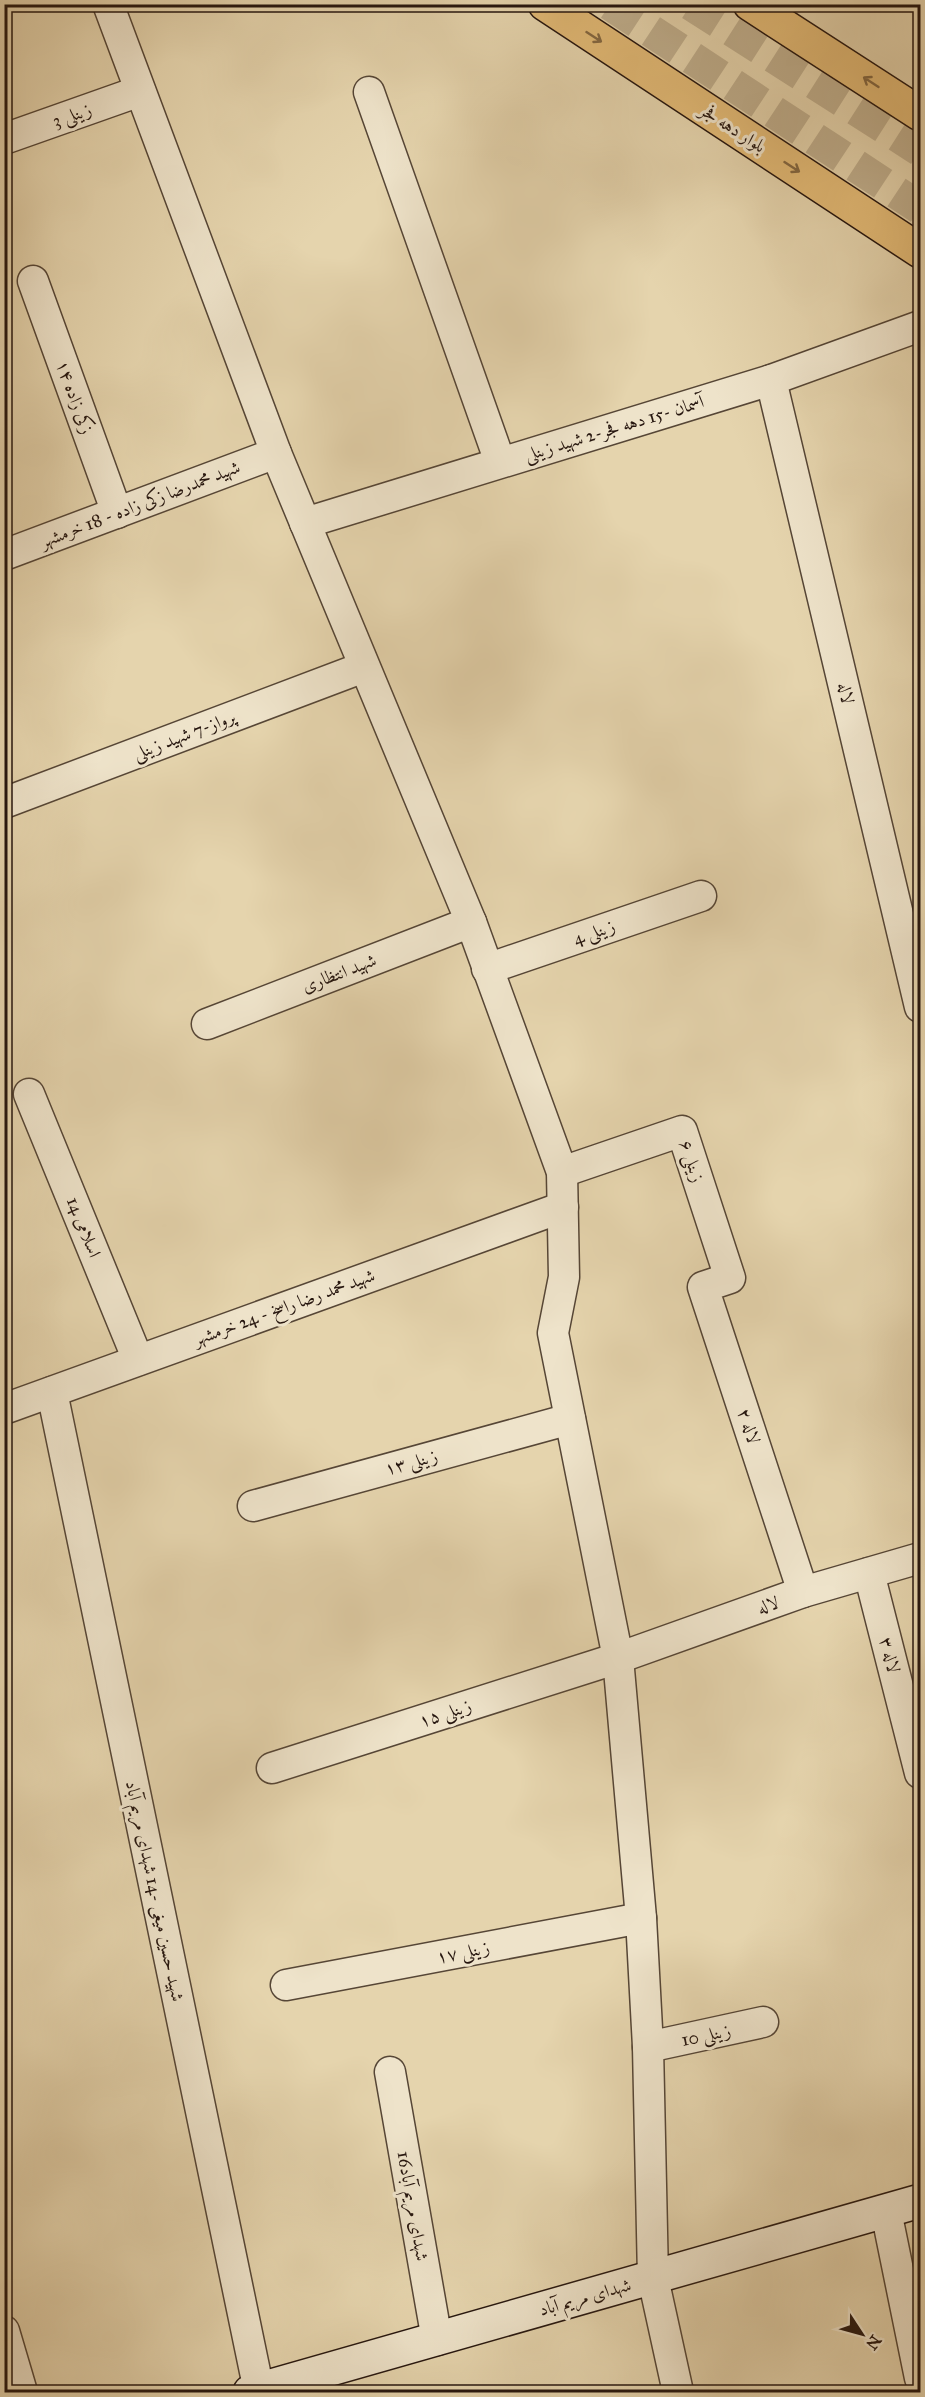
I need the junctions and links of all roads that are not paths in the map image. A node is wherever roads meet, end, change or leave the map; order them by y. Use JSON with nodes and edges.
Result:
{"nodes":[{"id":1,"x":108,"y":4,"type":"edge"},
{"id":2,"x":545,"y":4,"type":"edge"},
{"id":3,"x":750,"y":4,"type":"edge"},
{"id":4,"x":141,"y":91,"type":"junction"},
{"id":5,"x":369,"y":92,"type":"dead end"},
{"id":6,"x":921,"y":114,"type":"edge"},
{"id":7,"x":4,"y":139,"type":"edge"},
{"id":8,"x":921,"y":251,"type":"edge"},
{"id":9,"x":33,"y":280,"type":"dead end"},
{"id":10,"x":921,"y":326,"type":"edge"},
{"id":11,"x":771,"y":380,"type":"junction"},
{"id":12,"x":276,"y":453,"type":"junction"},
{"id":13,"x":500,"y":462,"type":"junction"},
{"id":14,"x":117,"y":513,"type":"junction"},
{"id":15,"x":305,"y":523,"type":"junction"},
{"id":16,"x":4,"y":555,"type":"edge"},
{"id":17,"x":364,"y":667,"type":"junction"},
{"id":18,"x":4,"y":803,"type":"edge"},
{"id":19,"x":701,"y":896,"type":"dead end"},
{"id":20,"x":471,"y":922,"type":"junction"},
{"id":21,"x":487,"y":969,"type":"junction"},
{"id":22,"x":921,"y":1007,"type":"edge"},
{"id":23,"x":207,"y":1024,"type":"dead end"},
{"id":24,"x":29,"y":1094,"type":"dead end"},
{"id":25,"x":562,"y":1172,"type":"junction"},
{"id":26,"x":563,"y":1207,"type":"junction"},
{"id":27,"x":730,"y":1278,"type":"joint"},
{"id":28,"x":138,"y":1360,"type":"junction"},
{"id":29,"x":52,"y":1392,"type":"junction"},
{"id":30,"x":4,"y":1409,"type":"edge"},
{"id":31,"x":570,"y":1419,"type":"junction"},
{"id":32,"x":253,"y":1506,"type":"dead end"},
{"id":33,"x":921,"y":1558,"type":"edge"},
{"id":34,"x":869,"y":1573,"type":"junction"},
{"id":35,"x":803,"y":1592,"type":"junction"},
{"id":36,"x":618,"y":1658,"type":"junction"},
{"id":37,"x":272,"y":1768,"type":"dead end"},
{"id":38,"x":921,"y":1773,"type":"edge"},
{"id":39,"x":641,"y":1918,"type":"junction"},
{"id":40,"x":286,"y":1985,"type":"dead end"},
{"id":41,"x":763,"y":2022,"type":"dead end"},
{"id":42,"x":648,"y":2047,"type":"junction"},
{"id":43,"x":390,"y":2072,"type":"dead end"},
{"id":44,"x":921,"y":2201,"type":"edge"},
{"id":45,"x":886,"y":2211,"type":"junction"},
{"id":46,"x":653,"y":2278,"type":"junction"},
{"id":47,"x":4,"y":2331,"type":"edge"},
{"id":48,"x":437,"y":2340,"type":"junction"},
{"id":49,"x":921,"y":2378,"type":"edge"},
{"id":50,"x":22,"y":2392,"type":"edge"},
{"id":51,"x":255,"y":2392,"type":"edge"},
{"id":52,"x":678,"y":2392,"type":"edge"}],
"edges":[{"from":1,"to":4,"type":"street"},
{"from":2,"to":8,"type":"main road","name":"بلوار دهه فجر","one_way":true},
{"from":6,"to":3,"type":"main road","one_way":true},
{"from":4,"to":7,"type":"street","name":"زینلی 3"},
{"from":4,"to":12,"type":"street"},
{"from":5,"to":13,"type":"street"},
{"from":9,"to":14,"type":"street","name":"زکی زاده ۱۴"},
{"from":10,"to":11,"type":"street","name":"آسمان -15 دهه فجر-2 شهید زینلی"},
{"from":11,"to":13,"type":"street","name":"آسمان -15 دهه فجر-2 شهید زینلی"},
{"from":11,"to":22,"type":"street","name":"لاله"},
{"from":12,"to":14,"type":"street","name":"شهید محمدرضا زکی زاده - 18 خرمشهر"},
{"from":12,"to":15,"type":"street"},
{"from":13,"to":15,"type":"street","name":"آسمان -15 دهه فجر-2 شهید زینلی"},
{"from":14,"to":16,"type":"street","name":"شهید محمدرضا زکی زاده - 18 خرمشهر"},
{"from":15,"to":17,"type":"street"},
{"from":17,"to":18,"type":"street","name":"پرواز-7 شهید زینلی"},
{"from":17,"to":20,"type":"street"},
{"from":19,"to":21,"type":"street","name":"زینلی 4"},
{"from":20,"to":21,"type":"street"},
{"from":20,"to":23,"type":"street","name":"شهید انتظاری"},
{"from":21,"to":25,"type":"street"},
{"from":24,"to":28,"type":"street","name":"اسلامی 14"},
{"from":25,"to":26,"type":"street"},
{"from":25,"to":27,"type":"street","name":"زینلی ۶"},
{"from":26,"to":28,"type":"street","name":"شهید محمد رضا راسخ - 24 خرمشهر"},
{"from":26,"to":31,"type":"street"},
{"from":27,"to":35,"type":"street","name":"لاله ۲"},
{"from":28,"to":29,"type":"street","name":"شهید محمد رضا راسخ - 24 خرمشهر"},
{"from":29,"to":30,"type":"street","name":"شهید محمد رضا راسخ - 24 خرمشهر"},
{"from":29,"to":51,"type":"street","name":"شهید حسین میغی -14 شهدای مریم آباد"},
{"from":31,"to":32,"type":"street","name":"زینلی ۱۳"},
{"from":31,"to":36,"type":"street"},
{"from":33,"to":34,"type":"street","name":"لاله"},
{"from":34,"to":35,"type":"street","name":"لاله"},
{"from":34,"to":38,"type":"street","name":"لاله ۳"},
{"from":35,"to":36,"type":"street","name":"لاله"},
{"from":36,"to":37,"type":"street","name":"زینلی ۱۵"},
{"from":36,"to":39,"type":"street"},
{"from":39,"to":40,"type":"street","name":"زینلی ۱۷"},
{"from":39,"to":42,"type":"street"},
{"from":41,"to":42,"type":"street","name":"زینلی 10"},
{"from":42,"to":46,"type":"street"},
{"from":43,"to":48,"type":"street","name":"16شهدای مریم آباد"},
{"from":44,"to":45,"type":"main road","name":"شهدای مریم آباد"},
{"from":45,"to":46,"type":"main road","name":"شهدای مریم آباد"},
{"from":45,"to":49,"type":"street"},
{"from":46,"to":48,"type":"main road","name":"شهدای مریم آباد"},
{"from":46,"to":52,"type":"street"},
{"from":47,"to":50,"type":"street"},
{"from":48,"to":51,"type":"main road","name":"شهدای مریم آباد"}]}
